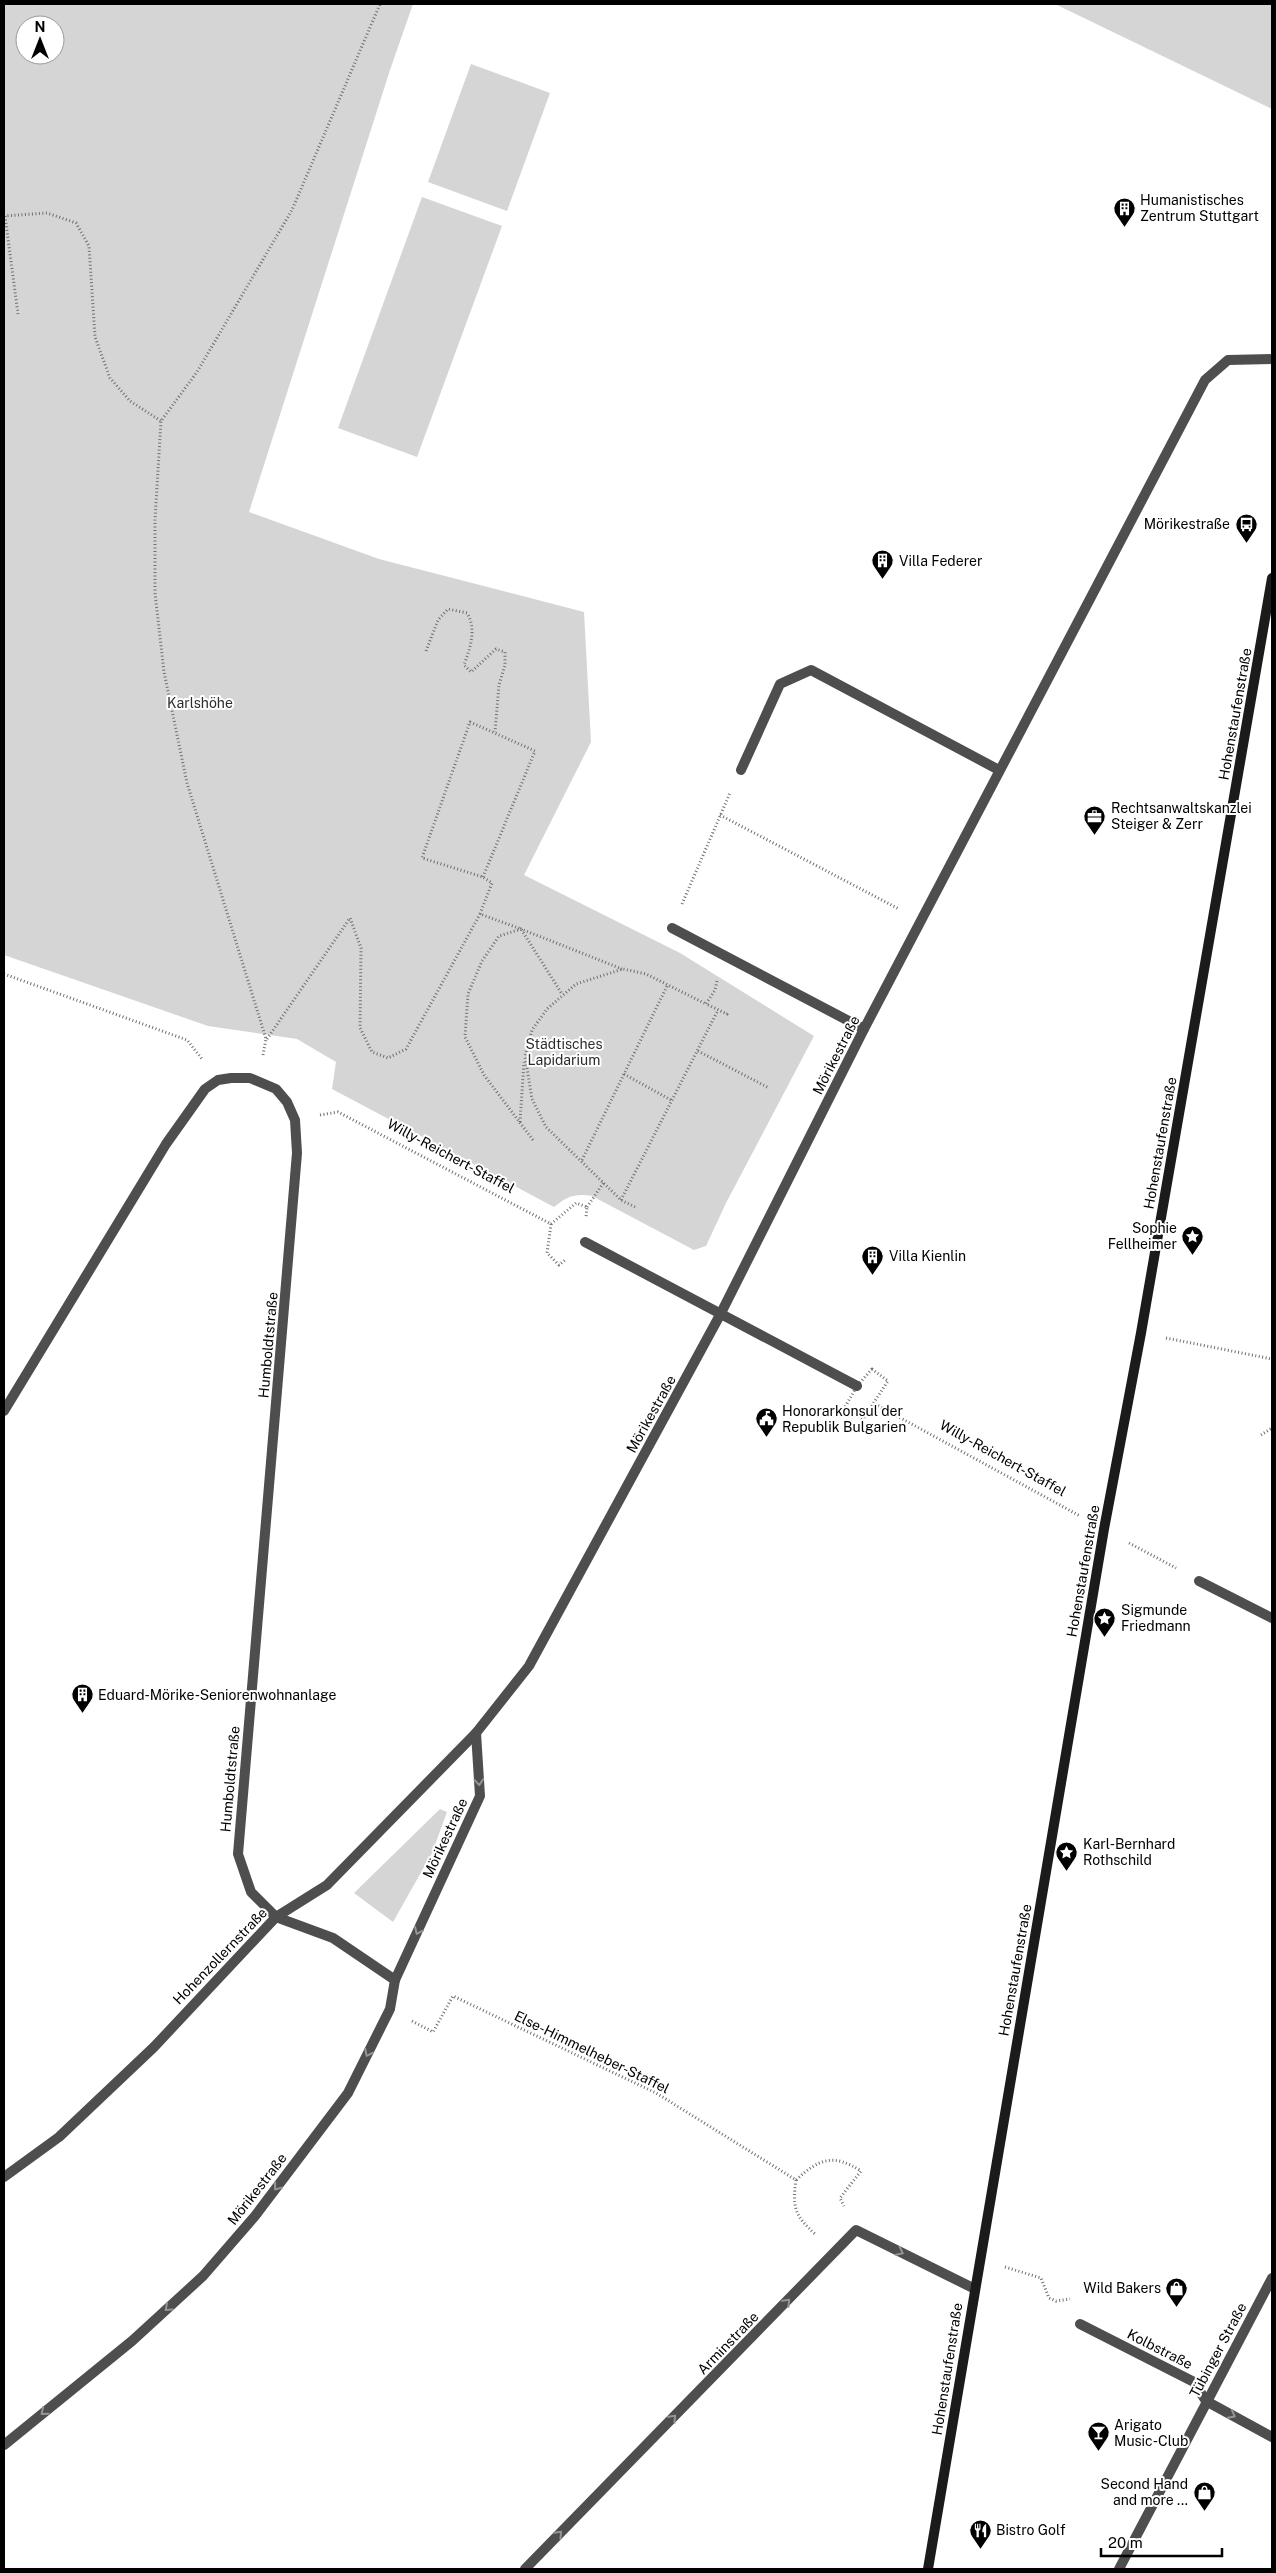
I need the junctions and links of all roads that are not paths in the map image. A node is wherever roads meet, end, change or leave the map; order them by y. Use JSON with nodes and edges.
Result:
{"nodes":[{"id":1,"x":1272,"y":359,"type":"edge"},
{"id":2,"x":1272,"y":578,"type":"edge"},
{"id":3,"x":742,"y":770,"type":"dead end"},
{"id":4,"x":999,"y":770,"type":"junction"},
{"id":5,"x":672,"y":928,"type":"road end"},
{"id":6,"x":864,"y":1029,"type":"junction"},
{"id":7,"x":585,"y":1242,"type":"dead end"},
{"id":8,"x":720,"y":1316,"type":"junction"},
{"id":9,"x":857,"y":1386,"type":"dead end"},
{"id":10,"x":4,"y":1412,"type":"edge"},
{"id":11,"x":1199,"y":1581,"type":"road end"},
{"id":12,"x":1272,"y":1618,"type":"edge"},
{"id":13,"x":476,"y":1733,"type":"junction"},
{"id":14,"x":276,"y":1917,"type":"junction"},
{"id":15,"x":395,"y":1980,"type":"junction"},
{"id":16,"x":4,"y":2177,"type":"edge"},
{"id":17,"x":1272,"y":2278,"type":"edge"},
{"id":18,"x":975,"y":2289,"type":"junction"},
{"id":19,"x":1080,"y":2324,"type":"dead end"},
{"id":20,"x":1206,"y":2402,"type":"junction"},
{"id":21,"x":1272,"y":2437,"type":"edge"},
{"id":22,"x":4,"y":2444,"type":"edge"},
{"id":23,"x":525,"y":2569,"type":"edge"},
{"id":24,"x":928,"y":2569,"type":"edge"},
{"id":25,"x":1119,"y":2569,"type":"edge"}],
"edges":[{"from":1,"to":4,"type":"street","name":"Mörikestraße"},
{"from":2,"to":18,"type":"street","name":"Hohenstaufenstraße"},
{"from":3,"to":4,"type":"street"},
{"from":4,"to":6,"type":"street","name":"Mörikestraße"},
{"from":5,"to":6,"type":"street"},
{"from":6,"to":8,"type":"street","name":"Mörikestraße"},
{"from":7,"to":8,"type":"street"},
{"from":8,"to":9,"type":"street"},
{"from":8,"to":13,"type":"street","name":"Mörikestraße"},
{"from":10,"to":14,"type":"street","name":"Humboldtstraße"},
{"from":11,"to":12,"type":"street"},
{"from":13,"to":14,"type":"street","name":"Hohenzollernstraße"},
{"from":13,"to":15,"type":"street","name":"Mörikestraße","one_way":true},
{"from":14,"to":15,"type":"street","name":"Humboldtstraße"},
{"from":14,"to":16,"type":"street","name":"Hohenzollernstraße"},
{"from":15,"to":22,"type":"street","name":"Mörikestraße","one_way":true},
{"from":17,"to":20,"type":"street","name":"Tübinger Straße"},
{"from":23,"to":18,"type":"street","name":"Arminstraße","one_way":true},
{"from":18,"to":24,"type":"street","name":"Hohenstaufenstraße"},
{"from":19,"to":20,"type":"street","name":"Kolbstraße"},
{"from":20,"to":21,"type":"street","name":"Kolbstraße","one_way":true},
{"from":20,"to":25,"type":"street","name":"Tübinger Straße"}]}
